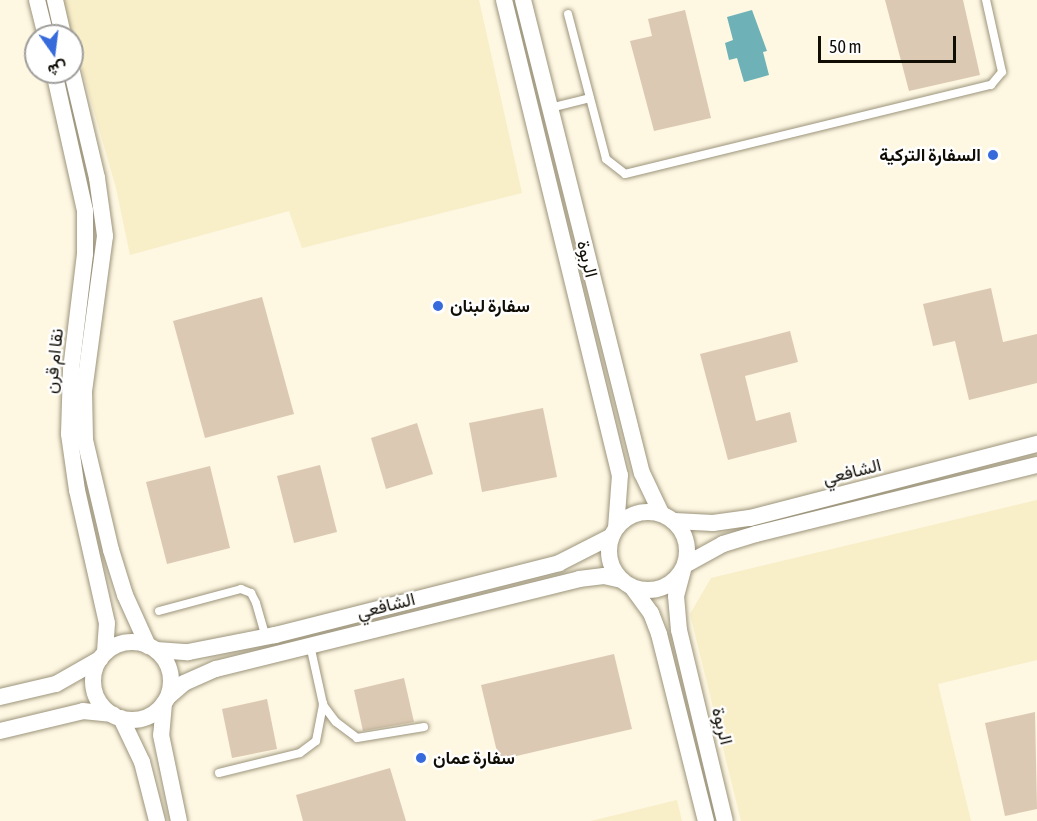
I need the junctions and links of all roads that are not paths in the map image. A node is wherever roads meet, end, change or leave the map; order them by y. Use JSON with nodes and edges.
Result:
{"nodes":[{"id":1,"x":37,"y":0,"type":"edge"},
{"id":2,"x":55,"y":0,"type":"edge"},
{"id":3,"x":504,"y":0,"type":"edge"},
{"id":4,"x":523,"y":0,"type":"edge"},
{"id":5,"x":986,"y":0,"type":"edge"},
{"id":6,"x":568,"y":14,"type":"dead end"},
{"id":7,"x":43,"y":24,"type":"edge"},
{"id":8,"x":60,"y":24,"type":"edge"},
{"id":9,"x":57,"y":84,"type":"edge"},
{"id":10,"x":75,"y":84,"type":"edge"},
{"id":11,"x":590,"y":98,"type":"junction"},
{"id":12,"x":550,"y":108,"type":"junction"},
{"id":13,"x":1037,"y":444,"type":"edge"},
{"id":14,"x":1037,"y":465,"type":"edge"},
{"id":15,"x":667,"y":517,"type":"junction"},
{"id":16,"x":614,"y":532,"type":"junction"},
{"id":17,"x":684,"y":567,"type":"junction"},
{"id":18,"x":627,"y":583,"type":"junction"},
{"id":19,"x":159,"y":611,"type":"dead end"},
{"id":20,"x":266,"y":637,"type":"junction"},
{"id":21,"x":310,"y":645,"type":"junction"},
{"id":22,"x":152,"y":648,"type":"junction"},
{"id":23,"x":102,"y":656,"type":"junction"},
{"id":24,"x":0,"y":697,"type":"edge"},
{"id":25,"x":166,"y":700,"type":"junction"},
{"id":26,"x":323,"y":704,"type":"junction"},
{"id":27,"x":117,"y":716,"type":"junction"},
{"id":28,"x":424,"y":727,"type":"dead end"},
{"id":29,"x":0,"y":731,"type":"edge"},
{"id":30,"x":219,"y":773,"type":"dead end"},
{"id":31,"x":157,"y":821,"type":"edge"},
{"id":32,"x":179,"y":821,"type":"edge"},
{"id":33,"x":706,"y":821,"type":"edge"},
{"id":34,"x":725,"y":821,"type":"edge"}],
"edges":[{"from":1,"to":7,"type":"street"},
{"from":2,"to":8,"type":"street"},
{"from":3,"to":16,"type":"street","name":"الربوة"},
{"from":4,"to":12,"type":"street","name":"الربوة"},
{"from":5,"to":11,"type":"lane"},
{"from":6,"to":11,"type":"lane"},
{"from":9,"to":23,"type":"street","name":"نقا ام قرن"},
{"from":10,"to":22,"type":"street","name":"نقا ام قرن"},
{"from":11,"to":12,"type":"lane"},
{"from":12,"to":15,"type":"street","name":"الربوة"},
{"from":13,"to":15,"type":"street","name":"الشافعي"},
{"from":14,"to":17,"type":"street","name":"الشافعي"},
{"from":15,"to":16,"type":"street"},
{"from":15,"to":17,"type":"street"},
{"from":16,"to":18,"type":"street"},
{"from":16,"to":20,"type":"street","name":"الشافعي"},
{"from":17,"to":18,"type":"street"},
{"from":17,"to":34,"type":"street","name":"الربوة"},
{"from":18,"to":21,"type":"street","name":"الشافعي"},
{"from":18,"to":33,"type":"street"},
{"from":19,"to":20,"type":"lane"},
{"from":20,"to":22,"type":"street","name":"الشافعي"},
{"from":21,"to":25,"type":"street","name":"الشافعي"},
{"from":21,"to":26,"type":"lane"},
{"from":22,"to":23,"type":"street"},
{"from":22,"to":25,"type":"street"},
{"from":23,"to":24,"type":"street"},
{"from":23,"to":27,"type":"street"},
{"from":25,"to":27,"type":"street"},
{"from":25,"to":32,"type":"street"},
{"from":26,"to":28,"type":"lane"},
{"from":26,"to":30,"type":"lane"},
{"from":27,"to":29,"type":"street"},
{"from":27,"to":31,"type":"street"}]}
